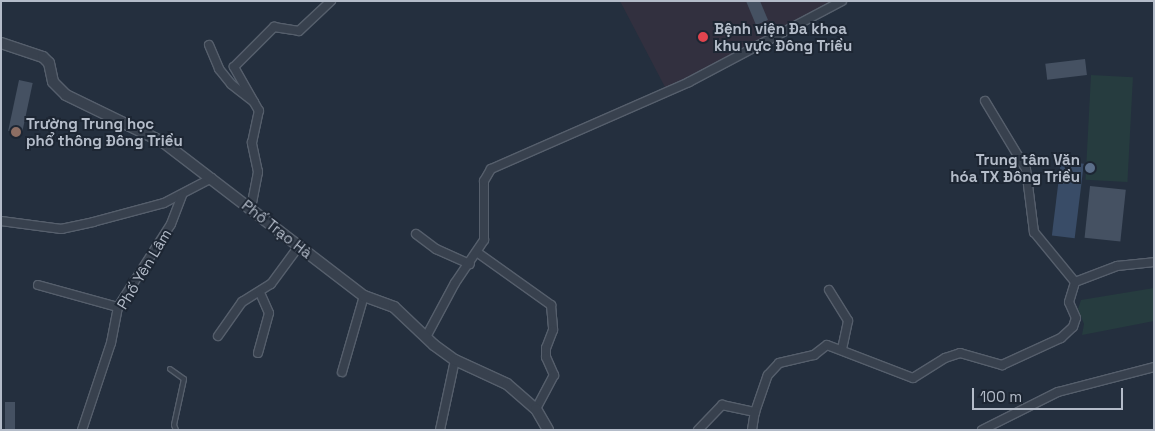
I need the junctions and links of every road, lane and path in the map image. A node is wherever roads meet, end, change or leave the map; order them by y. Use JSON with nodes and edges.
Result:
{"nodes":[{"id":1,"x":331,"y":1,"type":"edge"},
{"id":2,"x":842,"y":1,"type":"edge"},
{"id":3,"x":1,"y":43,"type":"edge"},
{"id":4,"x":209,"y":45,"type":"dead end"},
{"id":5,"x":985,"y":101,"type":"dead end"},
{"id":6,"x":255,"y":103,"type":"junction"},
{"id":7,"x":212,"y":178,"type":"junction"},
{"id":8,"x":182,"y":195,"type":"junction"},
{"id":9,"x":252,"y":208,"type":"junction"},
{"id":10,"x":1,"y":221,"type":"edge"},
{"id":11,"x":416,"y":234,"type":"dead end"},
{"id":12,"x":299,"y":246,"type":"junction"},
{"id":13,"x":478,"y":253,"type":"junction"},
{"id":14,"x":1154,"y":262,"type":"edge"},
{"id":15,"x":470,"y":264,"type":"junction"},
{"id":16,"x":1076,"y":282,"type":"junction"},
{"id":17,"x":38,"y":285,"type":"dead end"},
{"id":18,"x":829,"y":290,"type":"dead end"},
{"id":19,"x":260,"y":293,"type":"junction"},
{"id":20,"x":364,"y":296,"type":"junction"},
{"id":21,"x":118,"y":307,"type":"junction"},
{"id":22,"x":218,"y":336,"type":"dead end"},
{"id":23,"x":426,"y":338,"type":"junction"},
{"id":24,"x":842,"y":349,"type":"junction"},
{"id":25,"x":258,"y":353,"type":"dead end"},
{"id":26,"x":455,"y":360,"type":"junction"},
{"id":27,"x":1154,"y":367,"type":"edge"},
{"id":28,"x":170,"y":369,"type":"dead end"},
{"id":29,"x":342,"y":372,"type":"dead end"},
{"id":30,"x":536,"y":409,"type":"junction"},
{"id":31,"x":755,"y":412,"type":"junction"},
{"id":32,"x":82,"y":430,"type":"edge"},
{"id":33,"x":176,"y":430,"type":"edge"},
{"id":34,"x":440,"y":430,"type":"edge"},
{"id":35,"x":548,"y":430,"type":"edge"},
{"id":36,"x":698,"y":430,"type":"edge"},
{"id":37,"x":752,"y":430,"type":"edge"},
{"id":38,"x":982,"y":430,"type":"edge"}],
"edges":[{"from":1,"to":6,"type":"street"},
{"from":2,"to":13,"type":"street"},
{"from":3,"to":7,"type":"street","name":"Phố Trạo Hà"},
{"from":4,"to":6,"type":"street"},
{"from":5,"to":16,"type":"street"},
{"from":6,"to":9,"type":"street"},
{"from":7,"to":8,"type":"street"},
{"from":7,"to":9,"type":"street","name":"Phố Trạo Hà"},
{"from":8,"to":10,"type":"street"},
{"from":8,"to":21,"type":"street","name":"Phố Yên Lâm"},
{"from":9,"to":12,"type":"street","name":"Phố Trạo Hà"},
{"from":11,"to":15,"type":"street"},
{"from":12,"to":19,"type":"street"},
{"from":12,"to":20,"type":"street","name":"Phố Trạo Hà"},
{"from":13,"to":15,"type":"street"},
{"from":13,"to":30,"type":"street"},
{"from":14,"to":16,"type":"street"},
{"from":15,"to":23,"type":"street"},
{"from":16,"to":24,"type":"street"},
{"from":17,"to":21,"type":"street"},
{"from":18,"to":24,"type":"street"},
{"from":19,"to":22,"type":"street"},
{"from":19,"to":25,"type":"street"},
{"from":20,"to":23,"type":"street","name":"Phố Trạo Hà"},
{"from":20,"to":29,"type":"street"},
{"from":21,"to":32,"type":"street","name":"Phố Yên Lâm"},
{"from":23,"to":26,"type":"street","name":"Phố Trạo Hà"},
{"from":24,"to":31,"type":"street"},
{"from":26,"to":30,"type":"street","name":"Phố Trạo Hà"},
{"from":26,"to":34,"type":"street"},
{"from":27,"to":38,"type":"street"},
{"from":28,"to":33,"type":"lane"},
{"from":30,"to":35,"type":"street","name":"Phố Trạo Hà"},
{"from":31,"to":36,"type":"street"},
{"from":31,"to":37,"type":"street"}]}
